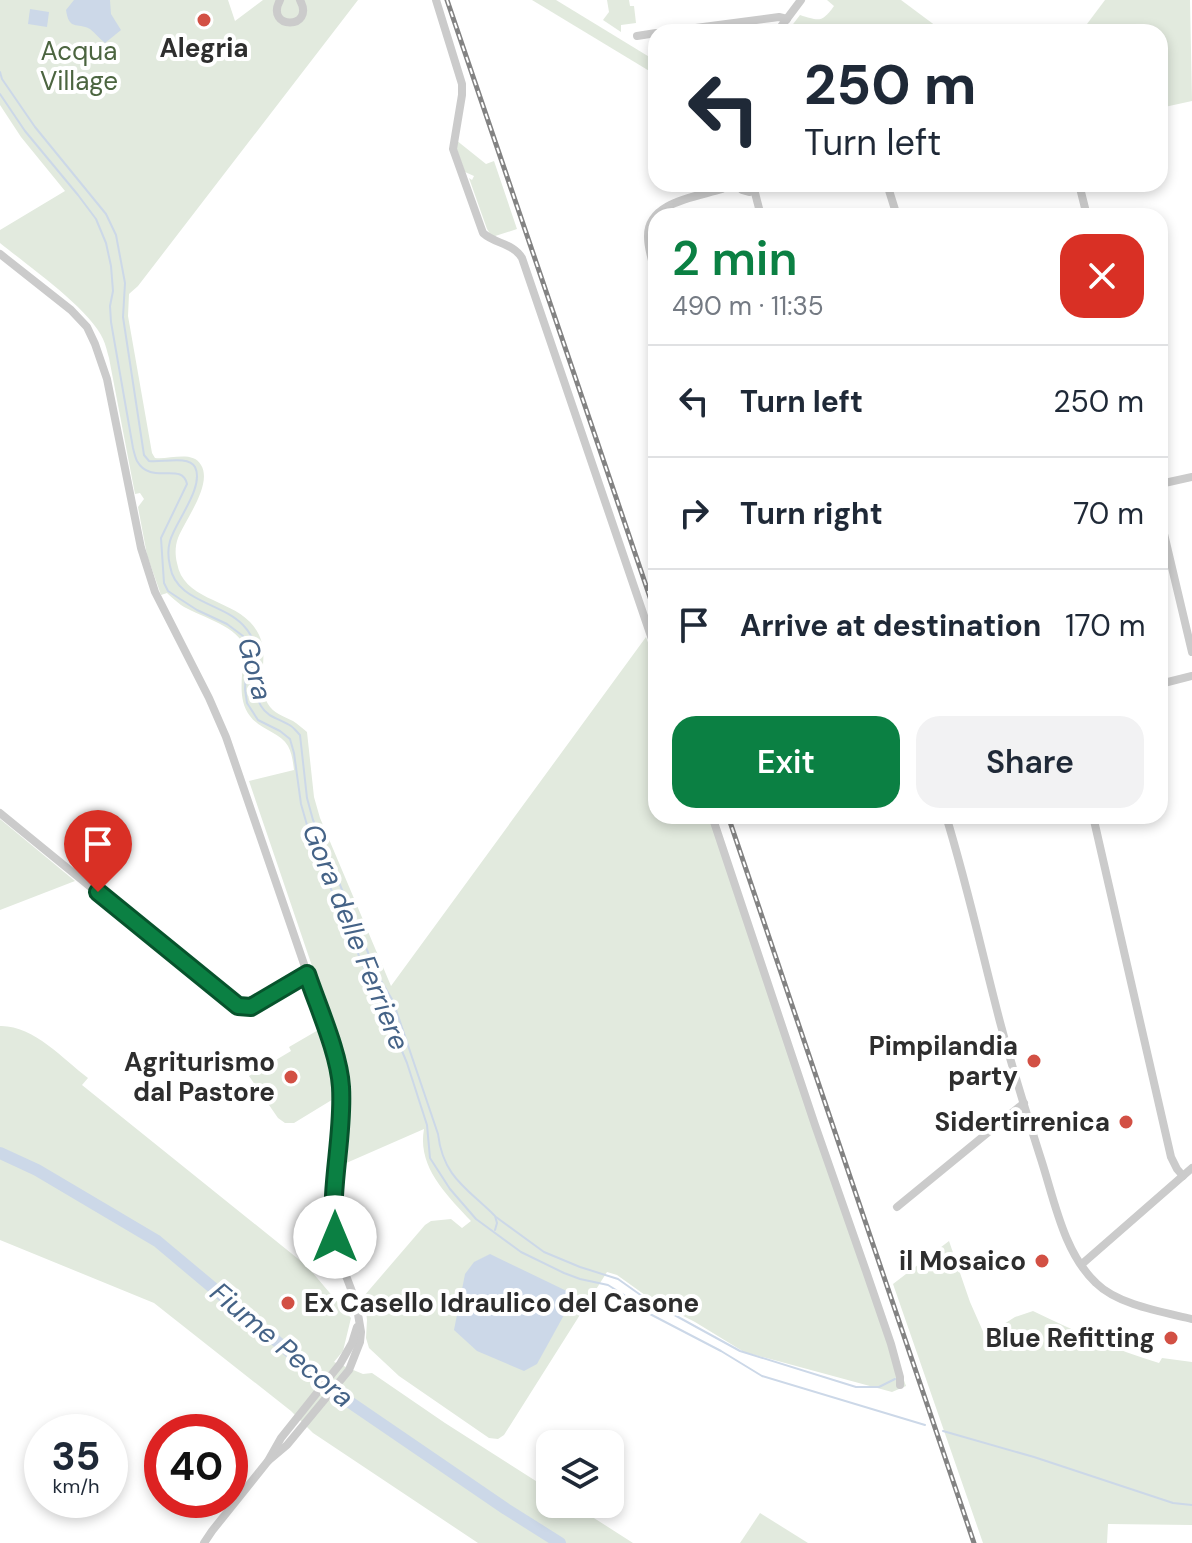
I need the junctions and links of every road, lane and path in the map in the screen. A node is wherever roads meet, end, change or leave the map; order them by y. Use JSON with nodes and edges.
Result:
{"nodes":[{"id":1,"x":280,"y":0,"type":"edge"},
{"id":2,"x":300,"y":0,"type":"edge"},
{"id":3,"x":436,"y":0,"type":"edge"},
{"id":4,"x":801,"y":0,"type":"edge"},
{"id":5,"x":787,"y":19,"type":"junction"},
{"id":6,"x":726,"y":24,"type":"edge"},
{"id":7,"x":783,"y":24,"type":"edge"},
{"id":8,"x":648,"y":34,"type":"edge"},
{"id":9,"x":637,"y":36,"type":"dead end"},
{"id":10,"x":708,"y":192,"type":"edge"},
{"id":11,"x":664,"y":208,"type":"edge"},
{"id":12,"x":0,"y":254,"type":"edge"},
{"id":13,"x":1192,"y":477,"type":"edge"},
{"id":14,"x":1168,"y":482,"type":"edge"},
{"id":15,"x":1168,"y":551,"type":"edge"},
{"id":16,"x":648,"y":628,"type":"edge"},
{"id":17,"x":1192,"y":652,"type":"edge"},
{"id":18,"x":1192,"y":676,"type":"edge"},
{"id":19,"x":1168,"y":682,"type":"edge"},
{"id":20,"x":0,"y":813,"type":"edge"},
{"id":21,"x":715,"y":824,"type":"edge"},
{"id":22,"x":948,"y":824,"type":"edge"},
{"id":23,"x":1095,"y":824,"type":"edge"},
{"id":24,"x":307,"y":974,"type":"junction"},
{"id":25,"x":1024,"y":1103,"type":"junction"},
{"id":26,"x":1192,"y":1168,"type":"edge"},
{"id":27,"x":1183,"y":1176,"type":"junction"},
{"id":28,"x":897,"y":1207,"type":"dead end"},
{"id":29,"x":1082,"y":1264,"type":"junction"},
{"id":30,"x":359,"y":1318,"type":"junction"},
{"id":31,"x":1192,"y":1319,"type":"edge"},
{"id":32,"x":900,"y":1385,"type":"dead end"},
{"id":33,"x":268,"y":1461,"type":"junction"},
{"id":34,"x":204,"y":1543,"type":"edge"}],
"edges":[{"from":1,"to":2,"type":"street"},
{"from":3,"to":16,"type":"street"},
{"from":4,"to":5,"type":"street"},
{"from":5,"to":6,"type":"street"},
{"from":5,"to":7,"type":"street"},
{"from":8,"to":9,"type":"street"},
{"from":10,"to":11,"type":"street"},
{"from":12,"to":24,"type":"street"},
{"from":13,"to":14,"type":"street"},
{"from":15,"to":17,"type":"street"},
{"from":18,"to":19,"type":"street"},
{"from":20,"to":24,"type":"street"},
{"from":21,"to":32,"type":"street"},
{"from":22,"to":25,"type":"street"},
{"from":23,"to":27,"type":"street"},
{"from":24,"to":30,"type":"street"},
{"from":25,"to":28,"type":"street"},
{"from":25,"to":29,"type":"street"},
{"from":26,"to":27,"type":"street"},
{"from":27,"to":29,"type":"street"},
{"from":29,"to":31,"type":"street"},
{"from":30,"to":33,"type":"street"},
{"from":30,"to":33,"type":"street"},
{"from":33,"to":34,"type":"street"}]}
